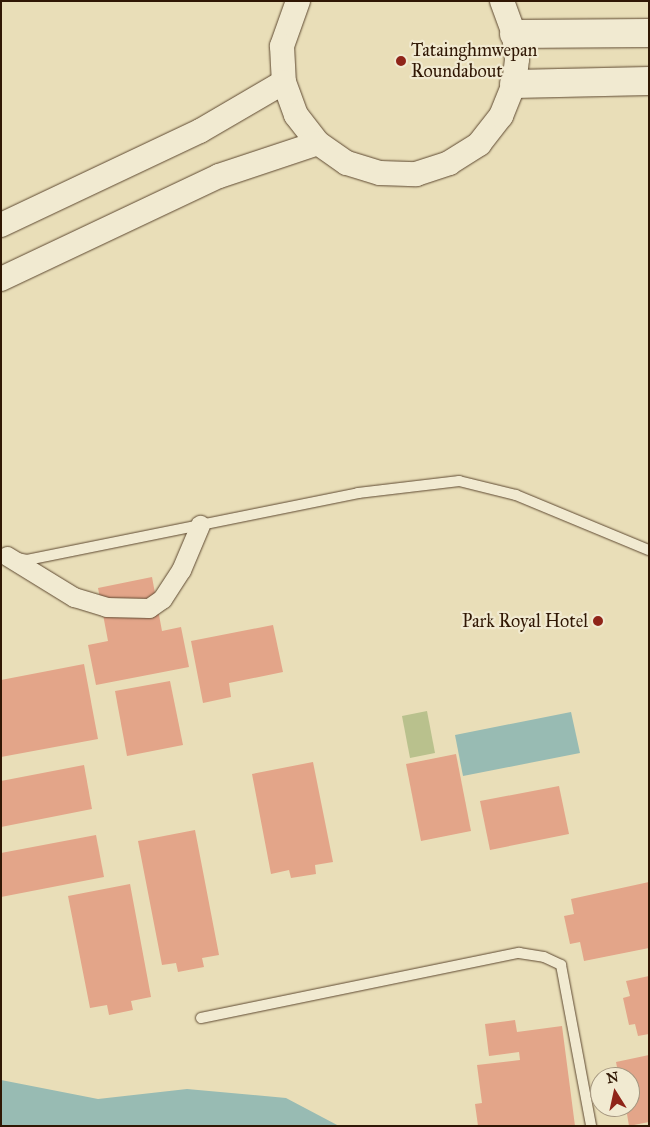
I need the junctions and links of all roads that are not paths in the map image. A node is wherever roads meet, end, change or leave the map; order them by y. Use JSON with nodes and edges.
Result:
{"nodes":[{"id":1,"x":502,"y":1,"type":"edge"},
{"id":2,"x":292,"y":5,"type":"edge"},
{"id":3,"x":649,"y":33,"type":"edge"},
{"id":4,"x":514,"y":34,"type":"junction"},
{"id":5,"x":649,"y":81,"type":"edge"},
{"id":6,"x":284,"y":82,"type":"junction"},
{"id":7,"x":514,"y":84,"type":"junction"},
{"id":8,"x":318,"y":143,"type":"junction"},
{"id":9,"x":1,"y":225,"type":"edge"},
{"id":10,"x":1,"y":279,"type":"edge"},
{"id":11,"x":200,"y":525,"type":"junction"},
{"id":12,"x":649,"y":550,"type":"edge"},
{"id":13,"x":3,"y":556,"type":"edge"},
{"id":14,"x":201,"y":1018,"type":"dead end"},
{"id":15,"x":591,"y":1126,"type":"edge"}],
"edges":[{"from":1,"to":4,"type":"street"},
{"from":2,"to":6,"type":"street"},
{"from":3,"to":4,"type":"main road"},
{"from":4,"to":7,"type":"street"},
{"from":5,"to":7,"type":"main road"},
{"from":6,"to":8,"type":"street"},
{"from":6,"to":9,"type":"street"},
{"from":7,"to":8,"type":"street"},
{"from":8,"to":10,"type":"street"},
{"from":11,"to":12,"type":"lane"},
{"from":11,"to":13,"type":"lane"},
{"from":11,"to":13,"type":"street"},
{"from":14,"to":15,"type":"lane"}]}
